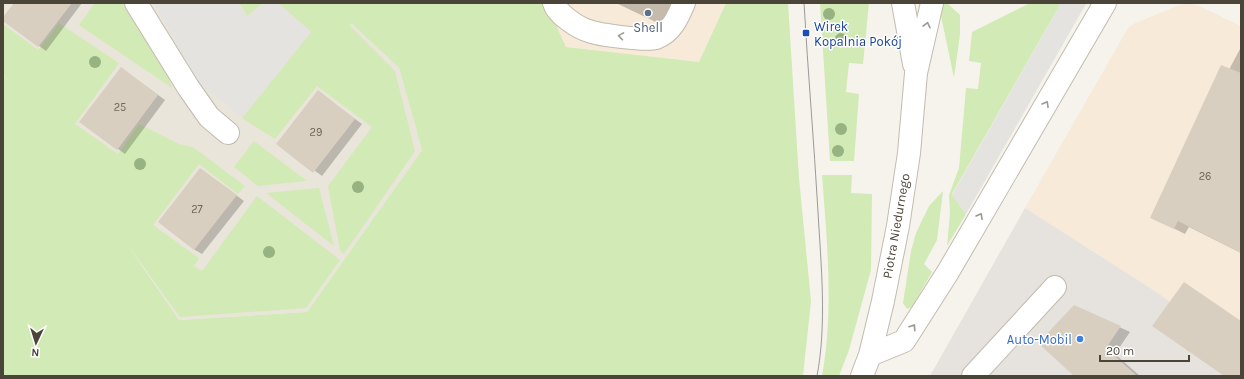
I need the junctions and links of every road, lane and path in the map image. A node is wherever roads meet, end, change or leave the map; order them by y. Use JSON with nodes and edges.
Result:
{"nodes":[{"id":1,"x":136,"y":3,"type":"edge"},
{"id":2,"x":554,"y":3,"type":"edge"},
{"id":3,"x":684,"y":3,"type":"edge"},
{"id":4,"x":904,"y":3,"type":"edge"},
{"id":5,"x":932,"y":3,"type":"edge"},
{"id":6,"x":1105,"y":3,"type":"edge"},
{"id":7,"x":916,"y":73,"type":"junction"},
{"id":8,"x":228,"y":132,"type":"dead end"},
{"id":9,"x":1055,"y":287,"type":"dead end"},
{"id":10,"x":870,"y":356,"type":"junction"},
{"id":11,"x":862,"y":376,"type":"edge"},
{"id":12,"x":973,"y":376,"type":"edge"}],
"edges":[{"from":1,"to":8,"type":"street"},
{"from":3,"to":2,"type":"street","one_way":true},
{"from":4,"to":7,"type":"street","name":"Piotra Niedurnego"},
{"from":7,"to":5,"type":"street","name":"Piotra Niedurnego","one_way":true},
{"from":10,"to":6,"type":"street","one_way":true},
{"from":7,"to":10,"type":"street","name":"Piotra Niedurnego"},
{"from":9,"to":12,"type":"street"},
{"from":10,"to":11,"type":"street","name":"Piotra Niedurnego"}]}
